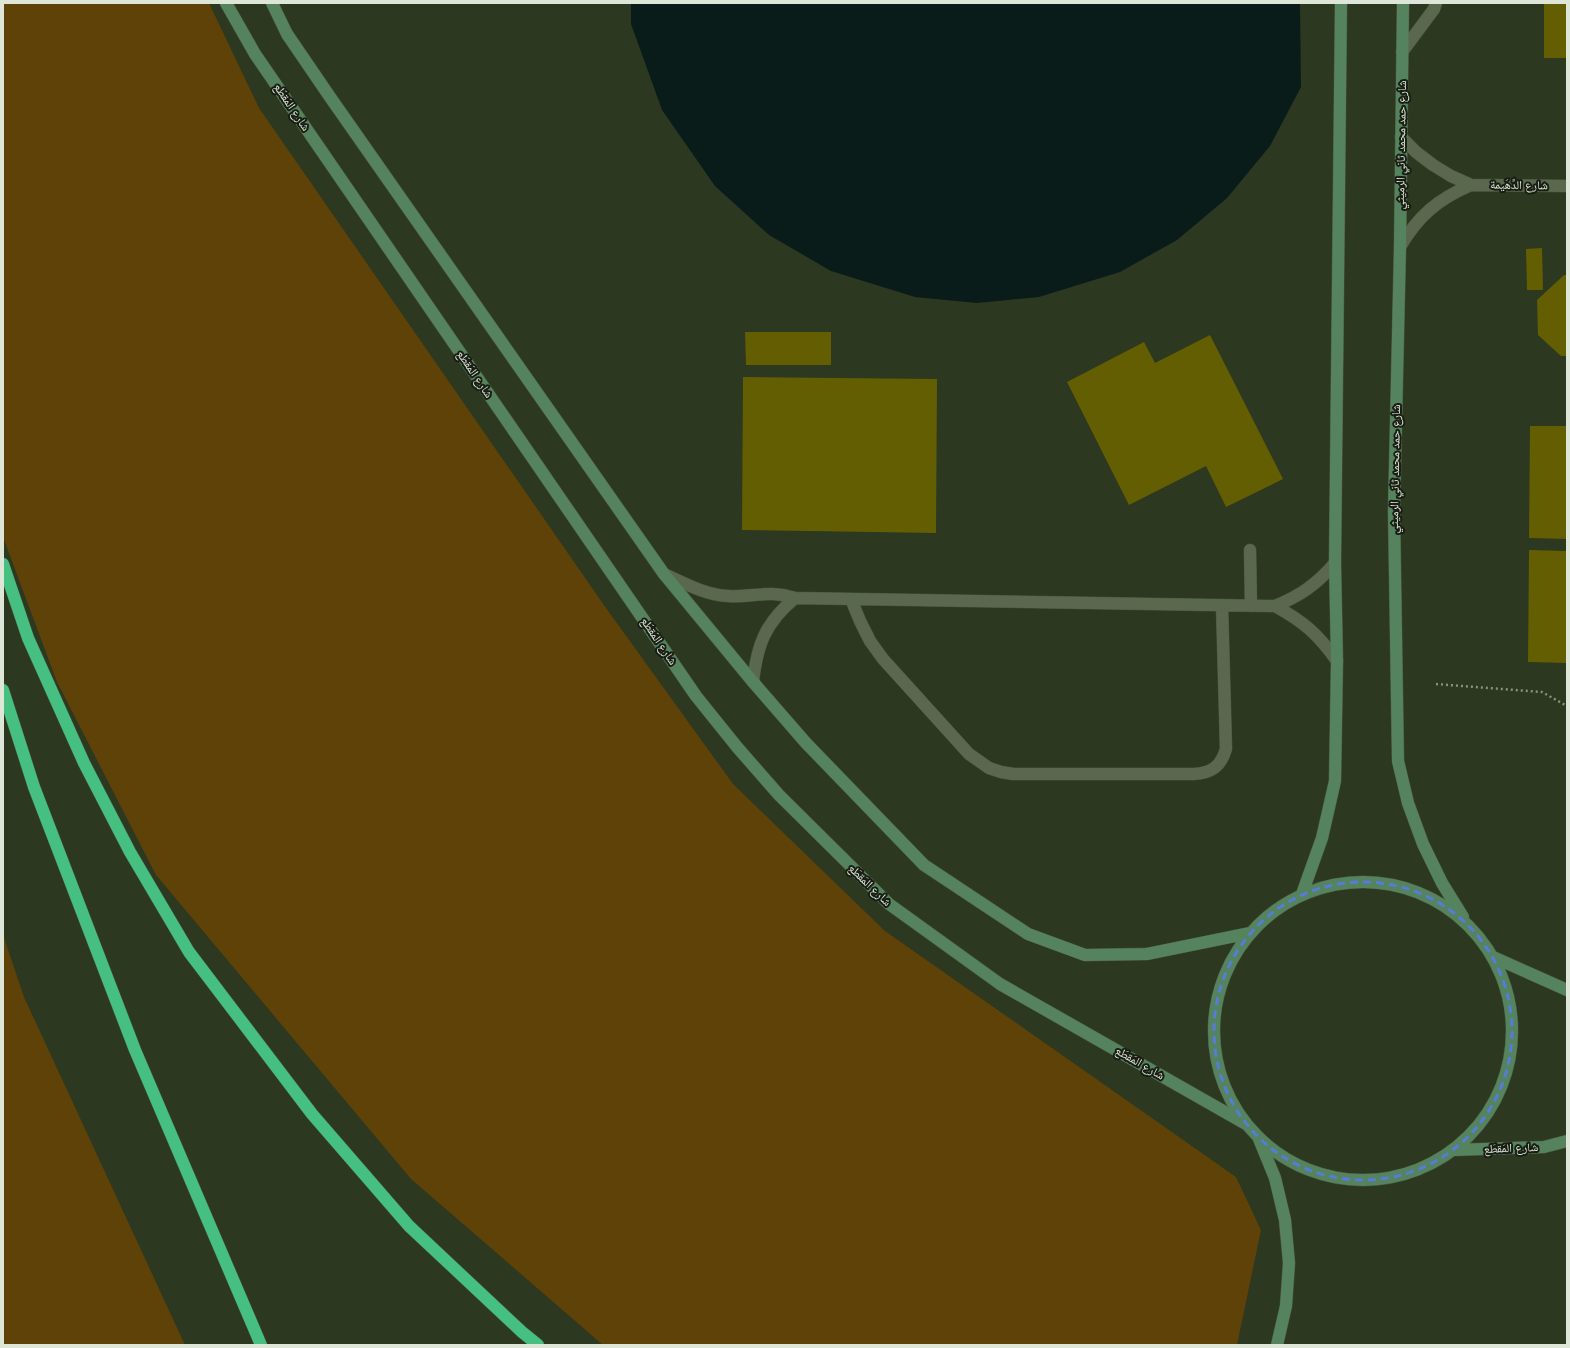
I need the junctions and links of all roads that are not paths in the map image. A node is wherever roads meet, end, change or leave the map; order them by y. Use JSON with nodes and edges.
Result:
{"nodes":[{"id":1,"x":226,"y":3,"type":"edge"},
{"id":2,"x":272,"y":3,"type":"edge"},
{"id":3,"x":1341,"y":3,"type":"edge"},
{"id":4,"x":1403,"y":3,"type":"edge"},
{"id":5,"x":1436,"y":3,"type":"edge"},
{"id":6,"x":1402,"y":52,"type":"junction"},
{"id":7,"x":1401,"y":137,"type":"junction"},
{"id":8,"x":1472,"y":185,"type":"junction"},
{"id":9,"x":1567,"y":186,"type":"edge"},
{"id":10,"x":1400,"y":247,"type":"junction"},
{"id":11,"x":1250,"y":550,"type":"dead end"},
{"id":12,"x":3,"y":564,"type":"edge"},
{"id":13,"x":1334,"y":564,"type":"junction"},
{"id":14,"x":664,"y":574,"type":"junction"},
{"id":15,"x":795,"y":598,"type":"junction"},
{"id":16,"x":852,"y":599,"type":"junction"},
{"id":17,"x":1222,"y":605,"type":"junction"},
{"id":18,"x":1251,"y":606,"type":"junction"},
{"id":19,"x":1275,"y":606,"type":"junction"},
{"id":20,"x":1336,"y":661,"type":"junction"},
{"id":21,"x":753,"y":682,"type":"junction"},
{"id":22,"x":3,"y":690,"type":"edge"},
{"id":23,"x":1302,"y":894,"type":"junction"},
{"id":24,"x":1465,"y":920,"type":"junction"},
{"id":25,"x":1250,"y":932,"type":"junction"},
{"id":26,"x":1493,"y":957,"type":"junction"},
{"id":27,"x":1567,"y":990,"type":"edge"},
{"id":28,"x":1246,"y":1124,"type":"junction"},
{"id":29,"x":1259,"y":1138,"type":"junction"},
{"id":30,"x":1567,"y":1141,"type":"edge"},
{"id":31,"x":1454,"y":1150,"type":"junction"},
{"id":32,"x":261,"y":1345,"type":"edge"},
{"id":33,"x":538,"y":1345,"type":"edge"},
{"id":34,"x":1277,"y":1345,"type":"edge"}],
"edges":[{"from":1,"to":28,"type":"street","name":"شارع المَقطَع"},
{"from":2,"to":14,"type":"street"},
{"from":3,"to":13,"type":"street"},
{"from":4,"to":6,"type":"street","name":"شارع حمد محمد ثاني الرميثي"},
{"from":5,"to":6,"type":"street"},
{"from":6,"to":7,"type":"street","name":"شارع حمد محمد ثاني الرميثي"},
{"from":7,"to":8,"type":"street","name":"شارع الدِّهَيمة"},
{"from":7,"to":10,"type":"street","name":"شارع حمد محمد ثاني الرميثي"},
{"from":8,"to":9,"type":"street","name":"شارع الدِّهَيمة"},
{"from":8,"to":10,"type":"street","name":"شارع الدِّهَيمة"},
{"from":10,"to":24,"type":"street","name":"شارع حمد محمد ثاني الرميثي"},
{"from":11,"to":18,"type":"street"},
{"from":12,"to":33,"type":"highway"},
{"from":13,"to":19,"type":"street"},
{"from":13,"to":20,"type":"street"},
{"from":14,"to":15,"type":"street"},
{"from":14,"to":21,"type":"street"},
{"from":15,"to":16,"type":"street"},
{"from":15,"to":21,"type":"street"},
{"from":16,"to":17,"type":"street"},
{"from":16,"to":17,"type":"street"},
{"from":17,"to":18,"type":"street"},
{"from":18,"to":19,"type":"street"},
{"from":19,"to":20,"type":"street"},
{"from":20,"to":23,"type":"street"},
{"from":21,"to":25,"type":"street"},
{"from":22,"to":32,"type":"highway"},
{"from":23,"to":24,"type":"street"},
{"from":23,"to":25,"type":"street"},
{"from":24,"to":26,"type":"street"},
{"from":25,"to":28,"type":"street"},
{"from":26,"to":27,"type":"street"},
{"from":26,"to":31,"type":"street"},
{"from":28,"to":29,"type":"street"},
{"from":29,"to":31,"type":"street"},
{"from":29,"to":34,"type":"street"},
{"from":30,"to":31,"type":"street","name":"شارع المَقطَع"}]}
